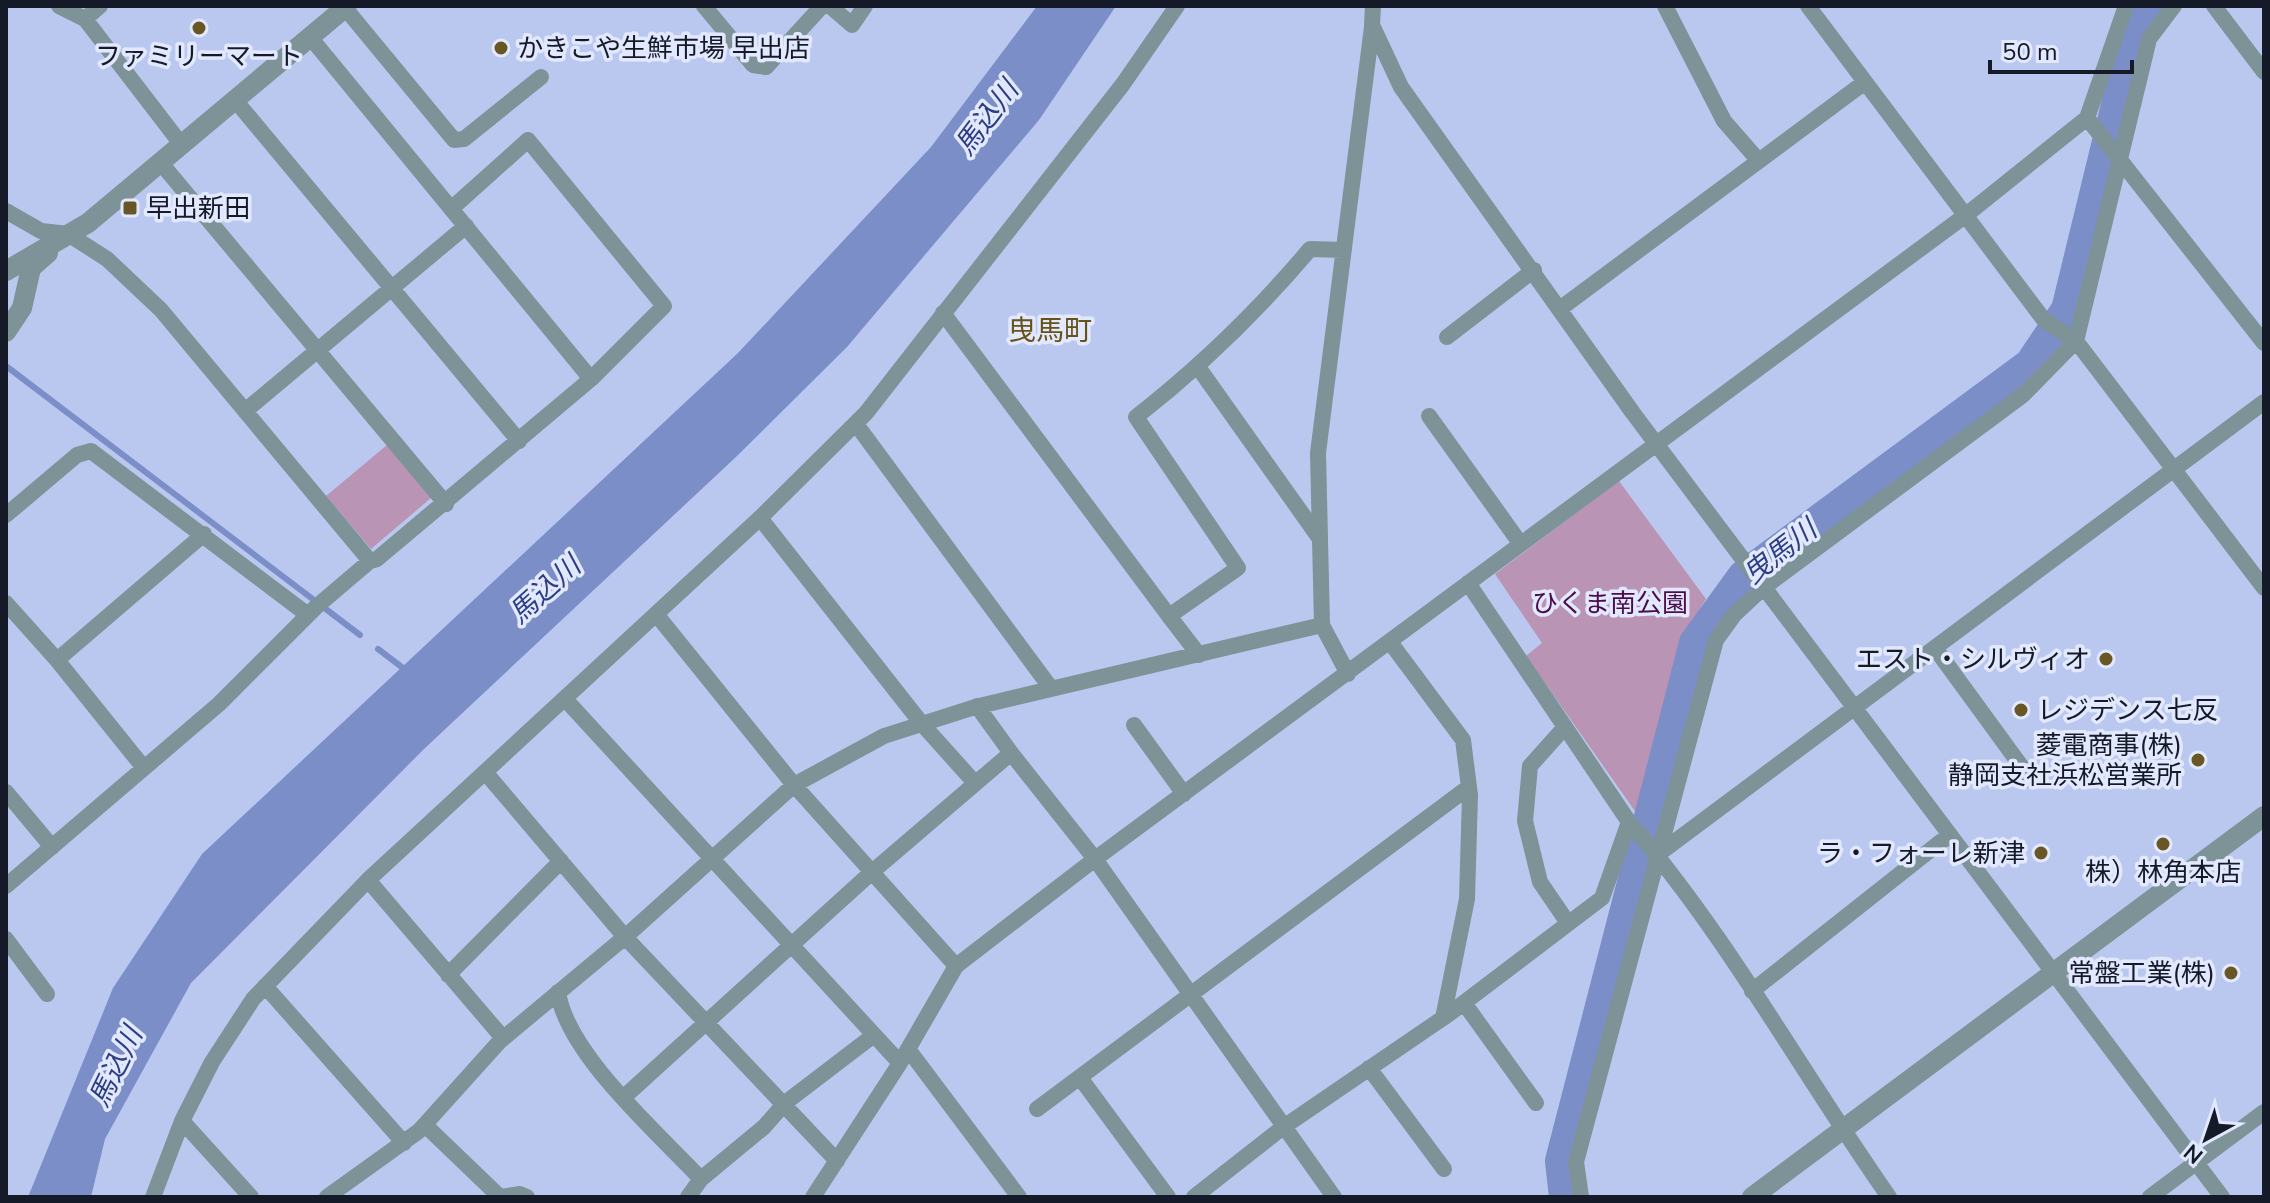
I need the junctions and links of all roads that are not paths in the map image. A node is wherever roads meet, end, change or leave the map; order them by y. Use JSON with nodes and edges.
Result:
{"nodes":[{"id":1,"x":59,"y":6,"type":"edge"},
{"id":2,"x":100,"y":6,"type":"edge"},
{"id":3,"x":704,"y":6,"type":"edge"},
{"id":4,"x":822,"y":6,"type":"edge"},
{"id":5,"x":830,"y":6,"type":"edge"},
{"id":6,"x":865,"y":6,"type":"edge"},
{"id":7,"x":1177,"y":6,"type":"edge"},
{"id":8,"x":1373,"y":6,"type":"edge"},
{"id":9,"x":1665,"y":6,"type":"edge"},
{"id":10,"x":1808,"y":6,"type":"edge"},
{"id":11,"x":2126,"y":6,"type":"edge"},
{"id":12,"x":2174,"y":6,"type":"edge"},
{"id":13,"x":2214,"y":6,"type":"edge"},
{"id":14,"x":346,"y":7,"type":"edge"},
{"id":15,"x":85,"y":19,"type":"junction"},
{"id":16,"x":1372,"y":25,"type":"junction"},
{"id":17,"x":310,"y":37,"type":"junction"},
{"id":18,"x":2264,"y":72,"type":"edge"},
{"id":19,"x":541,"y":77,"type":"dead end"},
{"id":20,"x":1865,"y":82,"type":"junction"},
{"id":21,"x":235,"y":100,"type":"junction"},
{"id":22,"x":2092,"y":123,"type":"junction"},
{"id":23,"x":181,"y":144,"type":"junction"},
{"id":24,"x":2118,"y":157,"type":"junction"},
{"id":25,"x":1759,"y":161,"type":"junction"},
{"id":26,"x":160,"y":162,"type":"junction"},
{"id":27,"x":451,"y":209,"type":"junction"},
{"id":28,"x":6,"y":211,"type":"edge"},
{"id":29,"x":1966,"y":215,"type":"junction"},
{"id":30,"x":466,"y":226,"type":"junction"},
{"id":31,"x":68,"y":234,"type":"junction"},
{"id":32,"x":1344,"y":250,"type":"junction"},
{"id":33,"x":1534,"y":270,"type":"junction"},
{"id":34,"x":6,"y":271,"type":"edge"},
{"id":35,"x":390,"y":286,"type":"junction"},
{"id":36,"x":1561,"y":308,"type":"junction"},
{"id":37,"x":943,"y":313,"type":"junction"},
{"id":38,"x":6,"y":332,"type":"edge"},
{"id":39,"x":1447,"y":337,"type":"dead end"},
{"id":40,"x":2072,"y":338,"type":"junction"},
{"id":41,"x":2264,"y":343,"type":"edge"},
{"id":42,"x":318,"y":349,"type":"junction"},
{"id":43,"x":1198,"y":367,"type":"junction"},
{"id":44,"x":591,"y":379,"type":"junction"},
{"id":45,"x":2264,"y":402,"type":"edge"},
{"id":46,"x":245,"y":411,"type":"junction"},
{"id":47,"x":1429,"y":416,"type":"dead end"},
{"id":48,"x":856,"y":424,"type":"junction"},
{"id":49,"x":519,"y":441,"type":"junction"},
{"id":50,"x":1655,"y":445,"type":"junction"},
{"id":51,"x":2176,"y":467,"type":"junction"},
{"id":52,"x":446,"y":504,"type":"junction"},
{"id":53,"x":6,"y":515,"type":"edge"},
{"id":54,"x":760,"y":518,"type":"junction"},
{"id":55,"x":204,"y":534,"type":"junction"},
{"id":56,"x":1320,"y":539,"type":"junction"},
{"id":57,"x":1520,"y":543,"type":"junction"},
{"id":58,"x":370,"y":561,"type":"junction"},
{"id":59,"x":1756,"y":578,"type":"junction"},
{"id":60,"x":1468,"y":583,"type":"junction"},
{"id":61,"x":2264,"y":588,"type":"edge"},
{"id":62,"x":7,"y":606,"type":"edge"},
{"id":63,"x":316,"y":608,"type":"junction"},
{"id":64,"x":656,"y":614,"type":"junction"},
{"id":65,"x":1169,"y":616,"type":"junction"},
{"id":66,"x":1322,"y":625,"type":"junction"},
{"id":67,"x":1390,"y":642,"type":"junction"},
{"id":68,"x":1935,"y":648,"type":"junction"},
{"id":69,"x":1199,"y":655,"type":"junction"},
{"id":70,"x":57,"y":660,"type":"junction"},
{"id":71,"x":1348,"y":674,"type":"junction"},
{"id":72,"x":1050,"y":687,"type":"junction"},
{"id":73,"x":565,"y":699,"type":"junction"},
{"id":74,"x":977,"y":706,"type":"junction"},
{"id":75,"x":1853,"y":709,"type":"junction"},
{"id":76,"x":922,"y":724,"type":"junction"},
{"id":77,"x":1134,"y":725,"type":"dead end"},
{"id":78,"x":1564,"y":728,"type":"junction"},
{"id":79,"x":1011,"y":753,"type":"junction"},
{"id":80,"x":144,"y":768,"type":"junction"},
{"id":81,"x":485,"y":772,"type":"junction"},
{"id":82,"x":2032,"y":781,"type":"dead end"},
{"id":83,"x":975,"y":783,"type":"junction"},
{"id":84,"x":794,"y":785,"type":"junction"},
{"id":85,"x":1469,"y":787,"type":"junction"},
{"id":86,"x":6,"y":792,"type":"edge"},
{"id":87,"x":1184,"y":794,"type":"junction"},
{"id":88,"x":2264,"y":816,"type":"edge"},
{"id":89,"x":1633,"y":827,"type":"junction"},
{"id":90,"x":1948,"y":836,"type":"junction"},
{"id":91,"x":52,"y":847,"type":"junction"},
{"id":92,"x":1654,"y":852,"type":"junction"},
{"id":93,"x":1095,"y":859,"type":"junction"},
{"id":94,"x":561,"y":861,"type":"junction"},
{"id":95,"x":711,"y":861,"type":"junction"},
{"id":96,"x":872,"y":872,"type":"junction"},
{"id":97,"x":368,"y":880,"type":"junction"},
{"id":98,"x":6,"y":886,"type":"edge"},
{"id":99,"x":1568,"y":923,"type":"junction"},
{"id":100,"x":625,"y":937,"type":"junction"},
{"id":101,"x":6,"y":939,"type":"edge"},
{"id":102,"x":791,"y":946,"type":"junction"},
{"id":103,"x":956,"y":966,"type":"junction"},
{"id":104,"x":448,"y":975,"type":"junction"},
{"id":105,"x":2052,"y":975,"type":"junction"},
{"id":106,"x":265,"y":986,"type":"junction"},
{"id":107,"x":1752,"y":991,"type":"junction"},
{"id":108,"x":558,"y":992,"type":"junction"},
{"id":109,"x":47,"y":994,"type":"dead end"},
{"id":110,"x":1190,"y":996,"type":"junction"},
{"id":111,"x":1464,"y":1003,"type":"junction"},
{"id":112,"x":1443,"y":1018,"type":"junction"},
{"id":113,"x":707,"y":1020,"type":"junction"},
{"id":114,"x":874,"y":1035,"type":"junction"},
{"id":115,"x":503,"y":1038,"type":"junction"},
{"id":116,"x":904,"y":1056,"type":"junction"},
{"id":117,"x":1369,"y":1068,"type":"junction"},
{"id":118,"x":1081,"y":1079,"type":"junction"},
{"id":119,"x":624,"y":1097,"type":"junction"},
{"id":120,"x":785,"y":1103,"type":"junction"},
{"id":121,"x":1536,"y":1103,"type":"dead end"},
{"id":122,"x":1037,"y":1109,"type":"dead end"},
{"id":123,"x":2264,"y":1112,"type":"edge"},
{"id":124,"x":182,"y":1121,"type":"junction"},
{"id":125,"x":425,"y":1125,"type":"junction"},
{"id":126,"x":1282,"y":1128,"type":"junction"},
{"id":127,"x":1843,"y":1132,"type":"junction"},
{"id":128,"x":404,"y":1143,"type":"junction"},
{"id":129,"x":837,"y":1161,"type":"junction"},
{"id":130,"x":2195,"y":1162,"type":"junction"},
{"id":131,"x":1444,"y":1169,"type":"dead end"},
{"id":132,"x":701,"y":1179,"type":"junction"},
{"id":133,"x":153,"y":1197,"type":"edge"},
{"id":134,"x":251,"y":1197,"type":"edge"},
{"id":135,"x":327,"y":1197,"type":"edge"},
{"id":136,"x":501,"y":1197,"type":"edge"},
{"id":137,"x":527,"y":1197,"type":"edge"},
{"id":138,"x":688,"y":1197,"type":"edge"},
{"id":139,"x":813,"y":1197,"type":"edge"},
{"id":140,"x":1019,"y":1197,"type":"edge"},
{"id":141,"x":1168,"y":1197,"type":"edge"},
{"id":142,"x":1194,"y":1197,"type":"edge"},
{"id":143,"x":1334,"y":1197,"type":"edge"},
{"id":144,"x":1581,"y":1197,"type":"edge"},
{"id":145,"x":1752,"y":1197,"type":"edge"},
{"id":146,"x":1889,"y":1197,"type":"edge"},
{"id":147,"x":2150,"y":1197,"type":"edge"},
{"id":148,"x":2222,"y":1197,"type":"edge"}],
"edges":[{"from":1,"to":15,"type":"street"},
{"from":2,"to":15,"type":"street"},
{"from":3,"to":4,"type":"street"},
{"from":5,"to":6,"type":"street"},
{"from":7,"to":37,"type":"street"},
{"from":8,"to":16,"type":"street"},
{"from":9,"to":25,"type":"street"},
{"from":10,"to":20,"type":"street"},
{"from":11,"to":22,"type":"street"},
{"from":12,"to":24,"type":"street"},
{"from":13,"to":18,"type":"street"},
{"from":14,"to":17,"type":"street"},
{"from":14,"to":19,"type":"street"},
{"from":15,"to":23,"type":"street"},
{"from":16,"to":32,"type":"street"},
{"from":16,"to":33,"type":"street"},
{"from":17,"to":21,"type":"street"},
{"from":17,"to":27,"type":"street"},
{"from":20,"to":25,"type":"street"},
{"from":20,"to":29,"type":"street"},
{"from":21,"to":23,"type":"street"},
{"from":21,"to":35,"type":"street"},
{"from":22,"to":24,"type":"street"},
{"from":22,"to":29,"type":"street"},
{"from":23,"to":26,"type":"street"},
{"from":24,"to":40,"type":"street"},
{"from":24,"to":41,"type":"street"},
{"from":25,"to":36,"type":"street"},
{"from":26,"to":31,"type":"street"},
{"from":26,"to":42,"type":"street"},
{"from":27,"to":30,"type":"street"},
{"from":27,"to":44,"type":"street"},
{"from":28,"to":31,"type":"street"},
{"from":29,"to":40,"type":"street"},
{"from":29,"to":50,"type":"street"},
{"from":30,"to":35,"type":"street"},
{"from":30,"to":44,"type":"street"},
{"from":31,"to":34,"type":"street"},
{"from":31,"to":38,"type":"street"},
{"from":31,"to":46,"type":"street"},
{"from":32,"to":43,"type":"street"},
{"from":32,"to":56,"type":"street"},
{"from":33,"to":36,"type":"street"},
{"from":33,"to":39,"type":"street"},
{"from":35,"to":42,"type":"street"},
{"from":35,"to":49,"type":"street"},
{"from":36,"to":50,"type":"street"},
{"from":37,"to":48,"type":"street"},
{"from":37,"to":65,"type":"street"},
{"from":40,"to":51,"type":"street"},
{"from":40,"to":59,"type":"street"},
{"from":42,"to":46,"type":"street"},
{"from":42,"to":52,"type":"street"},
{"from":43,"to":56,"type":"street"},
{"from":43,"to":65,"type":"street"},
{"from":44,"to":49,"type":"street"},
{"from":45,"to":51,"type":"street"},
{"from":46,"to":58,"type":"street"},
{"from":47,"to":57,"type":"street"},
{"from":48,"to":54,"type":"street"},
{"from":48,"to":72,"type":"street"},
{"from":49,"to":52,"type":"street"},
{"from":50,"to":57,"type":"street"},
{"from":50,"to":59,"type":"street"},
{"from":51,"to":61,"type":"street"},
{"from":51,"to":68,"type":"street"},
{"from":52,"to":58,"type":"street"},
{"from":53,"to":55,"type":"street"},
{"from":54,"to":64,"type":"street"},
{"from":54,"to":76,"type":"street"},
{"from":55,"to":63,"type":"street"},
{"from":55,"to":70,"type":"street"},
{"from":56,"to":66,"type":"street"},
{"from":57,"to":60,"type":"street"},
{"from":58,"to":63,"type":"street"},
{"from":59,"to":75,"type":"street"},
{"from":59,"to":92,"type":"street"},
{"from":60,"to":67,"type":"street"},
{"from":60,"to":78,"type":"street"},
{"from":62,"to":70,"type":"street"},
{"from":63,"to":80,"type":"street"},
{"from":64,"to":73,"type":"street"},
{"from":64,"to":84,"type":"street"},
{"from":65,"to":69,"type":"street"},
{"from":66,"to":69,"type":"street"},
{"from":66,"to":71,"type":"street"},
{"from":67,"to":71,"type":"street"},
{"from":67,"to":85,"type":"street"},
{"from":68,"to":75,"type":"street"},
{"from":68,"to":82,"type":"street"},
{"from":69,"to":72,"type":"street"},
{"from":70,"to":80,"type":"street"},
{"from":71,"to":87,"type":"street"},
{"from":72,"to":74,"type":"street"},
{"from":73,"to":81,"type":"street"},
{"from":73,"to":95,"type":"street"},
{"from":74,"to":76,"type":"street"},
{"from":74,"to":79,"type":"street"},
{"from":75,"to":90,"type":"street"},
{"from":75,"to":92,"type":"street"},
{"from":76,"to":83,"type":"street"},
{"from":76,"to":84,"type":"street"},
{"from":77,"to":87,"type":"street"},
{"from":78,"to":89,"type":"street"},
{"from":78,"to":99,"type":"street"},
{"from":79,"to":83,"type":"street"},
{"from":79,"to":93,"type":"street"},
{"from":80,"to":91,"type":"street"},
{"from":81,"to":94,"type":"street"},
{"from":81,"to":97,"type":"street"},
{"from":83,"to":96,"type":"street"},
{"from":84,"to":95,"type":"street"},
{"from":84,"to":96,"type":"street"},
{"from":85,"to":110,"type":"street"},
{"from":85,"to":112,"type":"street"},
{"from":86,"to":91,"type":"street"},
{"from":87,"to":93,"type":"street"},
{"from":88,"to":105,"type":"street"},
{"from":89,"to":92,"type":"street"},
{"from":89,"to":99,"type":"street"},
{"from":90,"to":105,"type":"street"},
{"from":90,"to":107,"type":"street"},
{"from":91,"to":98,"type":"street"},
{"from":92,"to":107,"type":"street"},
{"from":92,"to":144,"type":"street"},
{"from":93,"to":103,"type":"street"},
{"from":93,"to":110,"type":"street"},
{"from":94,"to":100,"type":"street"},
{"from":94,"to":104,"type":"street"},
{"from":95,"to":100,"type":"street"},
{"from":95,"to":102,"type":"street"},
{"from":96,"to":102,"type":"street"},
{"from":96,"to":103,"type":"street"},
{"from":97,"to":104,"type":"street"},
{"from":97,"to":106,"type":"street"},
{"from":99,"to":111,"type":"street"},
{"from":100,"to":108,"type":"street"},
{"from":100,"to":113,"type":"street"},
{"from":101,"to":109,"type":"street"},
{"from":102,"to":113,"type":"street"},
{"from":102,"to":114,"type":"street"},
{"from":103,"to":116,"type":"street"},
{"from":104,"to":115,"type":"street"},
{"from":105,"to":127,"type":"street"},
{"from":105,"to":130,"type":"street"},
{"from":106,"to":124,"type":"street"},
{"from":106,"to":128,"type":"street"},
{"from":107,"to":127,"type":"street"},
{"from":108,"to":115,"type":"street"},
{"from":108,"to":119,"type":"street"},
{"from":110,"to":118,"type":"street"},
{"from":110,"to":126,"type":"street"},
{"from":111,"to":112,"type":"street"},
{"from":111,"to":121,"type":"street"},
{"from":112,"to":117,"type":"street"},
{"from":113,"to":119,"type":"street"},
{"from":113,"to":120,"type":"street"},
{"from":114,"to":116,"type":"street"},
{"from":114,"to":120,"type":"street"},
{"from":115,"to":125,"type":"street"},
{"from":116,"to":129,"type":"street"},
{"from":116,"to":140,"type":"street"},
{"from":117,"to":126,"type":"street"},
{"from":117,"to":131,"type":"street"},
{"from":118,"to":122,"type":"street"},
{"from":118,"to":141,"type":"street"},
{"from":119,"to":132,"type":"street"},
{"from":120,"to":129,"type":"street"},
{"from":120,"to":132,"type":"street"},
{"from":123,"to":130,"type":"street"},
{"from":124,"to":133,"type":"street"},
{"from":124,"to":134,"type":"street"},
{"from":125,"to":128,"type":"street"},
{"from":125,"to":136,"type":"street"},
{"from":126,"to":142,"type":"street"},
{"from":126,"to":143,"type":"street"},
{"from":127,"to":145,"type":"street"},
{"from":127,"to":146,"type":"street"},
{"from":128,"to":135,"type":"street"},
{"from":129,"to":139,"type":"street"},
{"from":130,"to":147,"type":"street"},
{"from":130,"to":148,"type":"street"},
{"from":132,"to":138,"type":"street"},
{"from":136,"to":137,"type":"street"}]}
